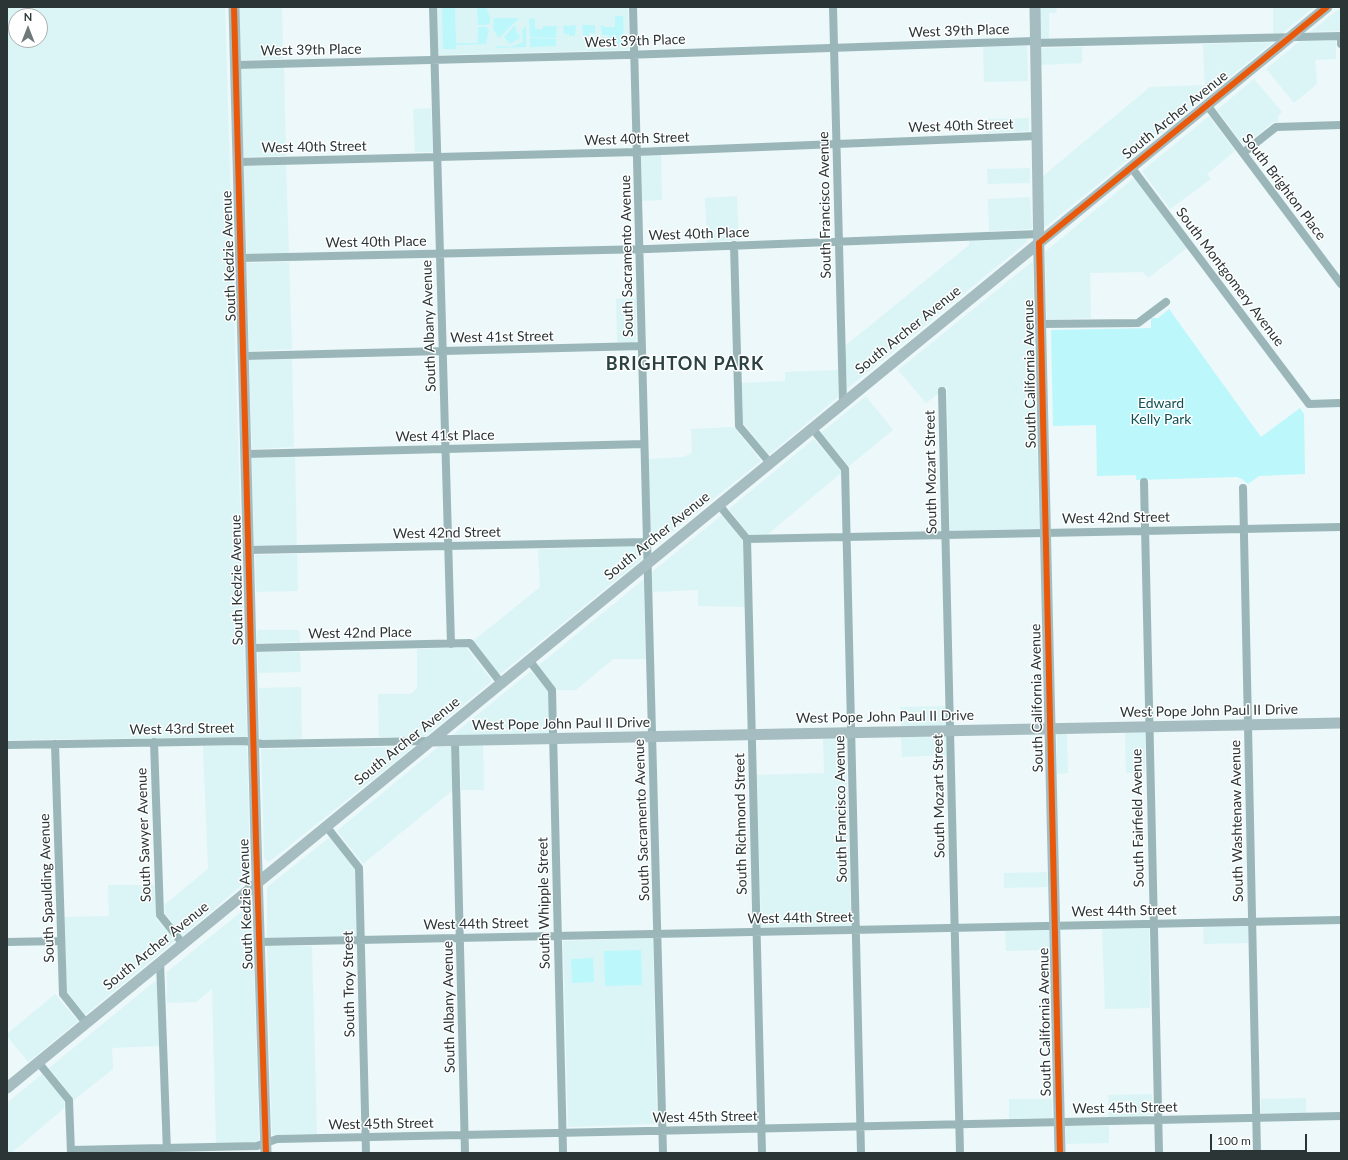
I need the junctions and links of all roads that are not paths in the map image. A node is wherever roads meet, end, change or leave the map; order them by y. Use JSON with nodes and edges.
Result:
{"nodes":[{"id":1,"x":234,"y":7,"type":"edge"},
{"id":2,"x":433,"y":7,"type":"edge"},
{"id":3,"x":633,"y":7,"type":"edge"},
{"id":4,"x":833,"y":7,"type":"edge"},
{"id":5,"x":1035,"y":7,"type":"edge"},
{"id":6,"x":1327,"y":7,"type":"edge"},
{"id":7,"x":1291,"y":36,"type":"junction"},
{"id":8,"x":1341,"y":36,"type":"edge"},
{"id":9,"x":1035,"y":42,"type":"junction"},
{"id":10,"x":1341,"y":44,"type":"edge"},
{"id":11,"x":834,"y":48,"type":"junction"},
{"id":12,"x":634,"y":55,"type":"junction"},
{"id":13,"x":435,"y":60,"type":"junction"},
{"id":14,"x":235,"y":65,"type":"junction"},
{"id":15,"x":1207,"y":105,"type":"junction"},
{"id":16,"x":1341,"y":125,"type":"edge"},
{"id":17,"x":1037,"y":136,"type":"junction"},
{"id":18,"x":836,"y":144,"type":"junction"},
{"id":19,"x":637,"y":152,"type":"junction"},
{"id":20,"x":1243,"y":153,"type":"junction"},
{"id":21,"x":438,"y":158,"type":"junction"},
{"id":22,"x":238,"y":162,"type":"junction"},
{"id":23,"x":1131,"y":167,"type":"junction"},
{"id":24,"x":1039,"y":238,"type":"junction"},
{"id":25,"x":839,"y":241,"type":"junction"},
{"id":26,"x":734,"y":245,"type":"junction"},
{"id":27,"x":639,"y":249,"type":"junction"},
{"id":28,"x":440,"y":254,"type":"junction"},
{"id":29,"x":241,"y":258,"type":"junction"},
{"id":30,"x":1341,"y":284,"type":"edge"},
{"id":31,"x":1166,"y":302,"type":"dead end"},
{"id":32,"x":1041,"y":324,"type":"junction"},
{"id":33,"x":642,"y":346,"type":"junction"},
{"id":34,"x":443,"y":351,"type":"junction"},
{"id":35,"x":244,"y":356,"type":"junction"},
{"id":36,"x":942,"y":391,"type":"dead end"},
{"id":37,"x":843,"y":403,"type":"junction"},
{"id":38,"x":1341,"y":403,"type":"edge"},
{"id":39,"x":812,"y":428,"type":"junction"},
{"id":40,"x":644,"y":444,"type":"junction"},
{"id":41,"x":446,"y":449,"type":"junction"},
{"id":42,"x":246,"y":454,"type":"junction"},
{"id":43,"x":770,"y":463,"type":"junction"},
{"id":44,"x":1144,"y":482,"type":"dead end"},
{"id":45,"x":1243,"y":488,"type":"dead end"},
{"id":46,"x":719,"y":505,"type":"junction"},
{"id":47,"x":1341,"y":527,"type":"edge"},
{"id":48,"x":1244,"y":529,"type":"junction"},
{"id":49,"x":1145,"y":531,"type":"junction"},
{"id":50,"x":1046,"y":533,"type":"junction"},
{"id":51,"x":945,"y":535,"type":"junction"},
{"id":52,"x":848,"y":537,"type":"junction"},
{"id":53,"x":747,"y":539,"type":"junction"},
{"id":54,"x":647,"y":542,"type":"junction"},
{"id":55,"x":448,"y":546,"type":"junction"},
{"id":56,"x":248,"y":550,"type":"junction"},
{"id":57,"x":647,"y":564,"type":"junction"},
{"id":58,"x":451,"y":644,"type":"junction"},
{"id":59,"x":251,"y":648,"type":"junction"},
{"id":60,"x":529,"y":660,"type":"junction"},
{"id":61,"x":501,"y":683,"type":"junction"},
{"id":62,"x":1341,"y":723,"type":"edge"},
{"id":63,"x":1248,"y":725,"type":"junction"},
{"id":64,"x":1149,"y":727,"type":"junction"},
{"id":65,"x":1050,"y":729,"type":"junction"},
{"id":66,"x":950,"y":731,"type":"junction"},
{"id":67,"x":852,"y":733,"type":"junction"},
{"id":68,"x":752,"y":735,"type":"junction"},
{"id":69,"x":653,"y":737,"type":"junction"},
{"id":70,"x":553,"y":739,"type":"junction"},
{"id":71,"x":430,"y":741,"type":"junction"},
{"id":72,"x":455,"y":741,"type":"junction"},
{"id":73,"x":154,"y":742,"type":"junction"},
{"id":74,"x":254,"y":742,"type":"junction"},
{"id":75,"x":55,"y":744,"type":"junction"},
{"id":76,"x":7,"y":745,"type":"edge"},
{"id":77,"x":326,"y":826,"type":"junction"},
{"id":78,"x":258,"y":883,"type":"junction"},
{"id":79,"x":1341,"y":920,"type":"edge"},
{"id":80,"x":1252,"y":922,"type":"junction"},
{"id":81,"x":1154,"y":924,"type":"junction"},
{"id":82,"x":1055,"y":926,"type":"junction"},
{"id":83,"x":955,"y":928,"type":"junction"},
{"id":84,"x":856,"y":930,"type":"junction"},
{"id":85,"x":756,"y":932,"type":"junction"},
{"id":86,"x":658,"y":934,"type":"junction"},
{"id":87,"x":558,"y":936,"type":"junction"},
{"id":88,"x":460,"y":938,"type":"junction"},
{"id":89,"x":360,"y":939,"type":"junction"},
{"id":90,"x":61,"y":941,"type":"junction"},
{"id":91,"x":7,"y":942,"type":"edge"},
{"id":92,"x":260,"y":942,"type":"junction"},
{"id":93,"x":183,"y":944,"type":"junction"},
{"id":94,"x":160,"y":962,"type":"junction"},
{"id":95,"x":86,"y":1023,"type":"junction"},
{"id":96,"x":38,"y":1062,"type":"junction"},
{"id":97,"x":7,"y":1088,"type":"edge"},
{"id":98,"x":1341,"y":1116,"type":"edge"},
{"id":99,"x":1256,"y":1118,"type":"junction"},
{"id":100,"x":1158,"y":1120,"type":"junction"},
{"id":101,"x":1059,"y":1122,"type":"junction"},
{"id":102,"x":959,"y":1124,"type":"junction"},
{"id":103,"x":861,"y":1126,"type":"junction"},
{"id":104,"x":761,"y":1129,"type":"junction"},
{"id":105,"x":663,"y":1131,"type":"junction"},
{"id":106,"x":563,"y":1133,"type":"junction"},
{"id":107,"x":465,"y":1135,"type":"junction"},
{"id":108,"x":365,"y":1137,"type":"junction"},
{"id":109,"x":266,"y":1148,"type":"edge"},
{"id":110,"x":167,"y":1150,"type":"edge"},
{"id":111,"x":71,"y":1151,"type":"edge"},
{"id":112,"x":366,"y":1153,"type":"edge"},
{"id":113,"x":465,"y":1153,"type":"edge"},
{"id":114,"x":563,"y":1153,"type":"edge"},
{"id":115,"x":663,"y":1153,"type":"edge"},
{"id":116,"x":762,"y":1153,"type":"edge"},
{"id":117,"x":861,"y":1153,"type":"edge"},
{"id":118,"x":960,"y":1153,"type":"edge"},
{"id":119,"x":1060,"y":1153,"type":"edge"},
{"id":120,"x":1159,"y":1153,"type":"edge"},
{"id":121,"x":1257,"y":1153,"type":"edge"}],
"edges":[{"from":1,"to":14,"type":"main road","name":"South Kedzie Avenue"},
{"from":2,"to":13,"type":"street","name":"South Albany Avenue"},
{"from":3,"to":12,"type":"street","name":"South Sacramento Avenue"},
{"from":4,"to":11,"type":"street","name":"South Francisco Avenue"},
{"from":5,"to":9,"type":"main road","name":"South California Avenue"},
{"from":6,"to":7,"type":"main road","name":"South Archer Avenue"},
{"from":7,"to":8,"type":"street","name":"West 39th Place"},
{"from":7,"to":9,"type":"street","name":"West 39th Place"},
{"from":7,"to":15,"type":"main road","name":"South Archer Avenue"},
{"from":8,"to":10,"type":"street"},
{"from":9,"to":11,"type":"street","name":"West 39th Place"},
{"from":9,"to":17,"type":"main road","name":"South California Avenue"},
{"from":11,"to":12,"type":"street","name":"West 39th Place"},
{"from":11,"to":18,"type":"street","name":"South Francisco Avenue"},
{"from":12,"to":13,"type":"street","name":"West 39th Place"},
{"from":12,"to":19,"type":"street","name":"South Sacramento Avenue"},
{"from":13,"to":14,"type":"street","name":"West 39th Place"},
{"from":13,"to":21,"type":"street","name":"South Albany Avenue"},
{"from":14,"to":22,"type":"main road","name":"South Kedzie Avenue"},
{"from":15,"to":20,"type":"street","name":"South Brighton Place"},
{"from":15,"to":23,"type":"main road","name":"South Archer Avenue"},
{"from":16,"to":20,"type":"street"},
{"from":17,"to":18,"type":"street","name":"West 40th Street"},
{"from":17,"to":24,"type":"main road","name":"South California Avenue"},
{"from":18,"to":19,"type":"street","name":"West 40th Street"},
{"from":18,"to":25,"type":"street","name":"South Francisco Avenue"},
{"from":19,"to":21,"type":"street","name":"West 40th Street"},
{"from":19,"to":27,"type":"street","name":"South Sacramento Avenue"},
{"from":20,"to":30,"type":"street","name":"South Brighton Place"},
{"from":21,"to":22,"type":"street","name":"West 40th Street"},
{"from":21,"to":28,"type":"street","name":"South Albany Avenue"},
{"from":22,"to":29,"type":"main road","name":"South Kedzie Avenue"},
{"from":23,"to":24,"type":"main road","name":"South Archer Avenue"},
{"from":23,"to":38,"type":"street","name":"South Montgomery Avenue"},
{"from":24,"to":25,"type":"street","name":"West 40th Place"},
{"from":24,"to":32,"type":"main road","name":"South California Avenue"},
{"from":24,"to":37,"type":"main road","name":"South Archer Avenue"},
{"from":25,"to":26,"type":"street","name":"West 40th Place"},
{"from":25,"to":37,"type":"street","name":"South Francisco Avenue"},
{"from":26,"to":27,"type":"street","name":"West 40th Place"},
{"from":26,"to":43,"type":"street"},
{"from":27,"to":28,"type":"street","name":"West 40th Place"},
{"from":27,"to":33,"type":"street","name":"South Sacramento Avenue"},
{"from":28,"to":29,"type":"street","name":"West 40th Place"},
{"from":28,"to":34,"type":"street","name":"South Albany Avenue"},
{"from":29,"to":35,"type":"main road","name":"South Kedzie Avenue"},
{"from":31,"to":32,"type":"street"},
{"from":32,"to":50,"type":"main road","name":"South California Avenue"},
{"from":33,"to":34,"type":"street","name":"West 41st Street"},
{"from":33,"to":40,"type":"street","name":"South Sacramento Avenue"},
{"from":34,"to":35,"type":"street","name":"West 41st Street"},
{"from":34,"to":41,"type":"street","name":"South Albany Avenue"},
{"from":35,"to":42,"type":"main road","name":"South Kedzie Avenue"},
{"from":36,"to":51,"type":"street","name":"South Mozart Street"},
{"from":37,"to":39,"type":"main road","name":"South Archer Avenue"},
{"from":39,"to":43,"type":"main road","name":"South Archer Avenue"},
{"from":39,"to":52,"type":"street","name":"South Francisco Avenue"},
{"from":40,"to":41,"type":"street","name":"West 41st Place"},
{"from":40,"to":54,"type":"street","name":"South Sacramento Avenue"},
{"from":41,"to":42,"type":"street","name":"West 41st Place"},
{"from":41,"to":55,"type":"street","name":"South Albany Avenue"},
{"from":42,"to":56,"type":"main road","name":"South Kedzie Avenue"},
{"from":43,"to":46,"type":"main road","name":"South Archer Avenue"},
{"from":44,"to":49,"type":"street","name":"South Fairfield Avenue"},
{"from":45,"to":48,"type":"street","name":"South Washtenaw Avenue"},
{"from":46,"to":53,"type":"street"},
{"from":46,"to":57,"type":"main road","name":"South Archer Avenue"},
{"from":47,"to":48,"type":"street","name":"West 42nd Street"},
{"from":48,"to":49,"type":"street","name":"West 42nd Street"},
{"from":48,"to":63,"type":"street","name":"South Washtenaw Avenue"},
{"from":49,"to":50,"type":"street","name":"West 42nd Street"},
{"from":49,"to":64,"type":"street","name":"South Fairfield Avenue"},
{"from":50,"to":51,"type":"street","name":"West 42nd Street"},
{"from":50,"to":65,"type":"main road","name":"South California Avenue"},
{"from":51,"to":52,"type":"street","name":"West 42nd Street"},
{"from":51,"to":66,"type":"street","name":"South Mozart Street"},
{"from":52,"to":53,"type":"street","name":"West 42nd Street"},
{"from":52,"to":67,"type":"street","name":"South Francisco Avenue"},
{"from":53,"to":68,"type":"street","name":"South Richmond Street"},
{"from":54,"to":55,"type":"street","name":"West 42nd Street"},
{"from":54,"to":57,"type":"street","name":"South Sacramento Avenue"},
{"from":55,"to":56,"type":"street","name":"West 42nd Street"},
{"from":55,"to":58,"type":"street","name":"South Albany Avenue"},
{"from":56,"to":59,"type":"main road","name":"South Kedzie Avenue"},
{"from":57,"to":60,"type":"main road","name":"South Archer Avenue"},
{"from":57,"to":69,"type":"street","name":"South Sacramento Avenue"},
{"from":58,"to":59,"type":"street","name":"West 42nd Place"},
{"from":58,"to":61,"type":"street","name":"West 42nd Place"},
{"from":59,"to":74,"type":"main road","name":"South Kedzie Avenue"},
{"from":60,"to":61,"type":"main road","name":"South Archer Avenue"},
{"from":60,"to":70,"type":"street","name":"South Whipple Street"},
{"from":61,"to":71,"type":"main road","name":"South Archer Avenue"},
{"from":62,"to":63,"type":"main road","name":"West Pope John Paul II Drive"},
{"from":63,"to":64,"type":"main road","name":"West Pope John Paul II Drive"},
{"from":63,"to":80,"type":"street","name":"South Washtenaw Avenue"},
{"from":64,"to":65,"type":"main road","name":"West Pope John Paul II Drive"},
{"from":64,"to":81,"type":"street","name":"South Fairfield Avenue"},
{"from":65,"to":66,"type":"main road","name":"West Pope John Paul II Drive"},
{"from":65,"to":82,"type":"main road","name":"South California Avenue"},
{"from":66,"to":67,"type":"main road","name":"West Pope John Paul II Drive"},
{"from":66,"to":83,"type":"street","name":"South Mozart Street"},
{"from":67,"to":68,"type":"main road","name":"West Pope John Paul II Drive"},
{"from":67,"to":84,"type":"street","name":"South Francisco Avenue"},
{"from":68,"to":69,"type":"main road","name":"West Pope John Paul II Drive"},
{"from":68,"to":85,"type":"street","name":"South Richmond Street"},
{"from":69,"to":70,"type":"main road","name":"West Pope John Paul II Drive"},
{"from":69,"to":86,"type":"street","name":"South Sacramento Avenue"},
{"from":70,"to":72,"type":"main road","name":"West Pope John Paul II Drive"},
{"from":70,"to":87,"type":"street","name":"South Whipple Street"},
{"from":71,"to":72,"type":"main road","name":"West Pope John Paul II Drive"},
{"from":71,"to":74,"type":"street","name":"West 43rd Street"},
{"from":71,"to":77,"type":"main road","name":"South Archer Avenue"},
{"from":72,"to":88,"type":"street","name":"South Albany Avenue"},
{"from":73,"to":74,"type":"street","name":"West 43rd Street"},
{"from":73,"to":75,"type":"street","name":"West 43rd Street"},
{"from":73,"to":93,"type":"street","name":"South Sawyer Avenue"},
{"from":74,"to":78,"type":"main road","name":"South Kedzie Avenue"},
{"from":75,"to":76,"type":"street","name":"West 43rd Street"},
{"from":75,"to":90,"type":"street","name":"South Spaulding Avenue"},
{"from":77,"to":78,"type":"main road","name":"South Archer Avenue"},
{"from":77,"to":89,"type":"street","name":"South Troy Street"},
{"from":78,"to":92,"type":"main road","name":"South Kedzie Avenue"},
{"from":78,"to":93,"type":"main road","name":"South Archer Avenue"},
{"from":79,"to":80,"type":"street","name":"West 44th Street"},
{"from":80,"to":81,"type":"street","name":"West 44th Street"},
{"from":80,"to":99,"type":"street","name":"South Washtenaw Avenue"},
{"from":81,"to":82,"type":"street","name":"West 44th Street"},
{"from":81,"to":100,"type":"street","name":"South Fairfield Avenue"},
{"from":82,"to":83,"type":"street","name":"West 44th Street"},
{"from":82,"to":101,"type":"main road","name":"South California Avenue"},
{"from":83,"to":84,"type":"street","name":"West 44th Street"},
{"from":83,"to":102,"type":"street","name":"South Mozart Street"},
{"from":84,"to":85,"type":"street","name":"West 44th Street"},
{"from":84,"to":103,"type":"street","name":"South Francisco Avenue"},
{"from":85,"to":86,"type":"street","name":"West 44th Street"},
{"from":85,"to":104,"type":"street","name":"South Richmond Street"},
{"from":86,"to":87,"type":"street","name":"West 44th Street"},
{"from":86,"to":105,"type":"street","name":"South Sacramento Avenue"},
{"from":87,"to":88,"type":"street","name":"West 44th Street"},
{"from":87,"to":106,"type":"street","name":"South Whipple Street"},
{"from":88,"to":89,"type":"street","name":"West 44th Street"},
{"from":88,"to":107,"type":"street","name":"South Albany Avenue"},
{"from":89,"to":92,"type":"street","name":"West 44th Street"},
{"from":89,"to":108,"type":"street","name":"South Troy Street"},
{"from":90,"to":91,"type":"street"},
{"from":90,"to":95,"type":"street","name":"South Spaulding Avenue"},
{"from":92,"to":109,"type":"main road","name":"South Kedzie Avenue"},
{"from":93,"to":94,"type":"main road","name":"South Archer Avenue"},
{"from":94,"to":95,"type":"main road","name":"South Archer Avenue"},
{"from":94,"to":110,"type":"street"},
{"from":95,"to":96,"type":"main road","name":"South Archer Avenue"},
{"from":96,"to":97,"type":"main road","name":"South Archer Avenue"},
{"from":96,"to":111,"type":"street"},
{"from":98,"to":99,"type":"street","name":"West 45th Street"},
{"from":99,"to":100,"type":"street","name":"West 45th Street"},
{"from":99,"to":121,"type":"street","name":"South Washtenaw Avenue"},
{"from":100,"to":101,"type":"street","name":"West 45th Street"},
{"from":100,"to":120,"type":"street","name":"South Fairfield Avenue"},
{"from":101,"to":102,"type":"street","name":"West 45th Street"},
{"from":101,"to":119,"type":"main road","name":"South California Avenue"},
{"from":102,"to":103,"type":"street","name":"West 45th Street"},
{"from":102,"to":118,"type":"street","name":"South Mozart Street"},
{"from":103,"to":104,"type":"street","name":"West 45th Street"},
{"from":103,"to":117,"type":"street","name":"South Francisco Avenue"},
{"from":104,"to":105,"type":"street","name":"West 45th Street"},
{"from":104,"to":116,"type":"street","name":"South Richmond Street"},
{"from":105,"to":106,"type":"street","name":"West 45th Street"},
{"from":105,"to":115,"type":"street","name":"South Sacramento Avenue"},
{"from":106,"to":107,"type":"street","name":"West 45th Street"},
{"from":106,"to":114,"type":"street","name":"South Whipple Street"},
{"from":107,"to":108,"type":"street","name":"West 45th Street"},
{"from":107,"to":113,"type":"street","name":"South Albany Avenue"},
{"from":108,"to":109,"type":"street","name":"West 45th Street"},
{"from":108,"to":112,"type":"street","name":"South Troy Street"},
{"from":109,"to":110,"type":"street","name":"West 45th Street"},
{"from":110,"to":111,"type":"street","name":"West 45th Street"}]}
